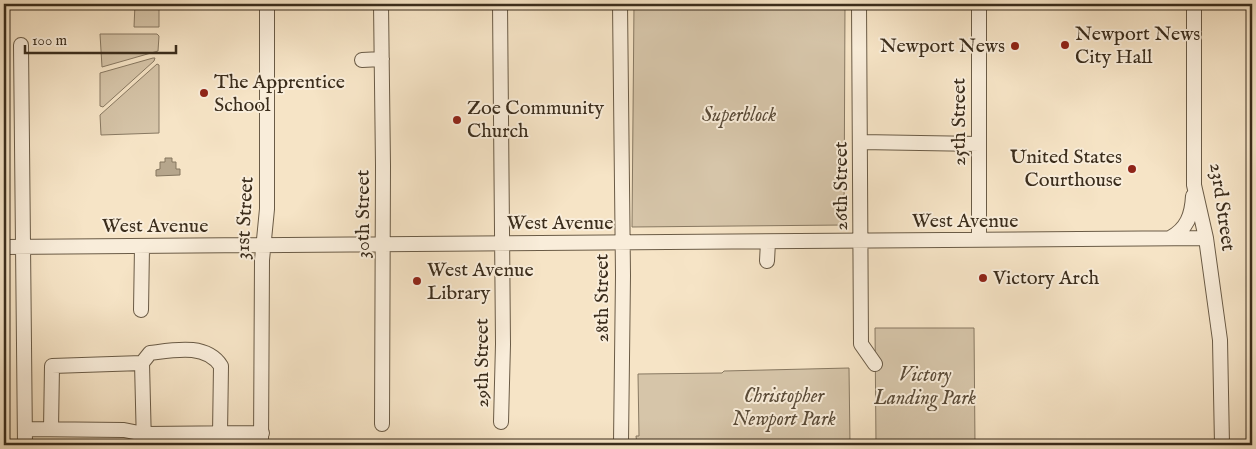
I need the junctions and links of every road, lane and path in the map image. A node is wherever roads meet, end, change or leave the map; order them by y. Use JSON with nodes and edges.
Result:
{"nodes":[{"id":1,"x":267,"y":4,"type":"edge"},
{"id":2,"x":381,"y":4,"type":"edge"},
{"id":3,"x":500,"y":4,"type":"edge"},
{"id":4,"x":620,"y":4,"type":"edge"},
{"id":5,"x":859,"y":4,"type":"edge"},
{"id":6,"x":979,"y":4,"type":"edge"},
{"id":7,"x":1194,"y":4,"type":"edge"},
{"id":8,"x":21,"y":46,"type":"dead end"},
{"id":9,"x":382,"y":59,"type":"junction"},
{"id":10,"x":362,"y":60,"type":"dead end"},
{"id":11,"x":861,"y":142,"type":"junction"},
{"id":12,"x":979,"y":144,"type":"junction"},
{"id":13,"x":1194,"y":185,"type":"junction"},
{"id":14,"x":1170,"y":238,"type":"junction"},
{"id":15,"x":1206,"y":238,"type":"junction"},
{"id":16,"x":979,"y":240,"type":"junction"},
{"id":17,"x":861,"y":241,"type":"junction"},
{"id":18,"x":768,"y":242,"type":"junction"},
{"id":19,"x":622,"y":243,"type":"junction"},
{"id":20,"x":502,"y":244,"type":"junction"},
{"id":21,"x":382,"y":245,"type":"junction"},
{"id":22,"x":23,"y":246,"type":"junction"},
{"id":23,"x":263,"y":246,"type":"junction"},
{"id":24,"x":4,"y":247,"type":"edge"},
{"id":25,"x":142,"y":247,"type":"junction"},
{"id":26,"x":767,"y":260,"type":"dead end"},
{"id":27,"x":141,"y":310,"type":"dead end"},
{"id":28,"x":142,"y":363,"type":"junction"},
{"id":29,"x":874,"y":364,"type":"dead end"},
{"id":30,"x":502,"y":422,"type":"dead end"},
{"id":31,"x":382,"y":424,"type":"dead end"},
{"id":32,"x":25,"y":429,"type":"junction"},
{"id":33,"x":51,"y":429,"type":"junction"},
{"id":34,"x":220,"y":434,"type":"junction"},
{"id":35,"x":262,"y":439,"type":"edge"},
{"id":36,"x":144,"y":440,"type":"edge"},
{"id":37,"x":621,"y":442,"type":"dead end"},
{"id":38,"x":25,"y":445,"type":"edge"},
{"id":39,"x":1222,"y":445,"type":"edge"}],
"edges":[{"from":1,"to":23,"type":"street","name":"31st Street"},
{"from":2,"to":9,"type":"street","name":"30th Street"},
{"from":3,"to":20,"type":"street","name":"29th Street"},
{"from":4,"to":19,"type":"street","name":"28th Street"},
{"from":5,"to":11,"type":"street","name":"26th Street"},
{"from":6,"to":12,"type":"street","name":"25th Street"},
{"from":7,"to":13,"type":"street","name":"23rd Street"},
{"from":8,"to":22,"type":"street"},
{"from":9,"to":10,"type":"street"},
{"from":9,"to":21,"type":"street","name":"30th Street"},
{"from":11,"to":12,"type":"street"},
{"from":11,"to":17,"type":"street","name":"26th Street"},
{"from":12,"to":16,"type":"street","name":"25th Street"},
{"from":13,"to":14,"type":"street"},
{"from":13,"to":15,"type":"street","name":"23rd Street"},
{"from":14,"to":15,"type":"street","name":"West Avenue"},
{"from":14,"to":16,"type":"street","name":"West Avenue"},
{"from":15,"to":39,"type":"street","name":"23rd Street"},
{"from":16,"to":17,"type":"street","name":"West Avenue"},
{"from":17,"to":18,"type":"street","name":"West Avenue"},
{"from":17,"to":29,"type":"street","name":"26th Street"},
{"from":18,"to":19,"type":"street","name":"West Avenue"},
{"from":18,"to":26,"type":"street"},
{"from":19,"to":20,"type":"street","name":"West Avenue"},
{"from":19,"to":37,"type":"street","name":"28th Street"},
{"from":20,"to":21,"type":"street","name":"West Avenue"},
{"from":20,"to":30,"type":"street","name":"29th Street"},
{"from":21,"to":23,"type":"street","name":"West Avenue"},
{"from":21,"to":31,"type":"street","name":"30th Street"},
{"from":22,"to":24,"type":"street","name":"West Avenue"},
{"from":22,"to":25,"type":"street","name":"West Avenue"},
{"from":22,"to":32,"type":"street"},
{"from":23,"to":25,"type":"street","name":"West Avenue"},
{"from":23,"to":35,"type":"street","name":"31st Street"},
{"from":25,"to":27,"type":"street"},
{"from":28,"to":33,"type":"street"},
{"from":28,"to":34,"type":"street"},
{"from":28,"to":36,"type":"street"},
{"from":32,"to":33,"type":"street"},
{"from":32,"to":38,"type":"street"},
{"from":33,"to":36,"type":"street"},
{"from":34,"to":35,"type":"street"},
{"from":34,"to":36,"type":"street"}]}
